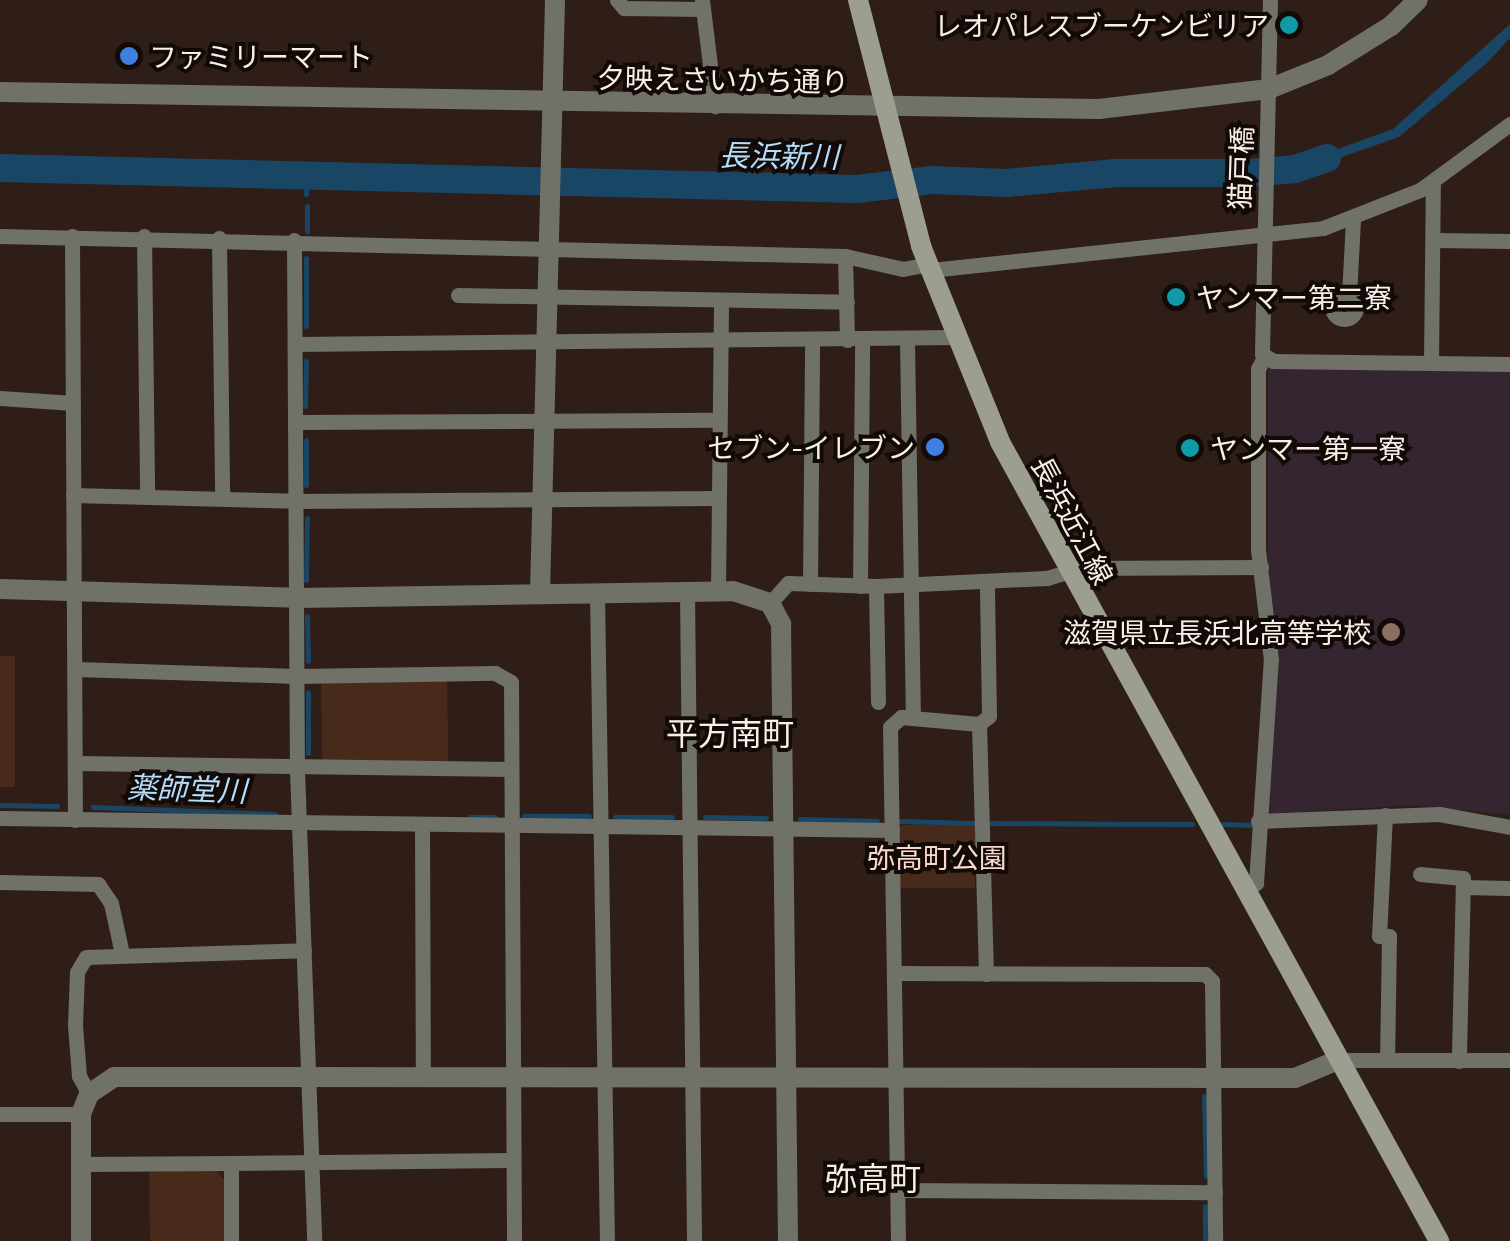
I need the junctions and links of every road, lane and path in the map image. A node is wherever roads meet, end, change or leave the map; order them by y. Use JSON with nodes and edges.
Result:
{"nodes":[{"id":1,"x":555,"y":0,"type":"edge"},
{"id":2,"x":617,"y":0,"type":"edge"},
{"id":3,"x":858,"y":0,"type":"edge"},
{"id":4,"x":1270,"y":0,"type":"edge"},
{"id":5,"x":1418,"y":0,"type":"edge"},
{"id":6,"x":702,"y":5,"type":"edge"},
{"id":7,"x":1269,"y":89,"type":"junction"},
{"id":8,"x":0,"y":92,"type":"edge"},
{"id":9,"x":552,"y":104,"type":"junction"},
{"id":10,"x":716,"y":106,"type":"junction"},
{"id":11,"x":886,"y":110,"type":"junction"},
{"id":12,"x":1506,"y":124,"type":"edge"},
{"id":13,"x":1433,"y":182,"type":"junction"},
{"id":14,"x":1353,"y":220,"type":"junction"},
{"id":15,"x":1262,"y":233,"type":"junction"},
{"id":16,"x":0,"y":236,"type":"edge"},
{"id":17,"x":72,"y":236,"type":"junction"},
{"id":18,"x":144,"y":236,"type":"junction"},
{"id":19,"x":219,"y":238,"type":"junction"},
{"id":20,"x":294,"y":240,"type":"junction"},
{"id":21,"x":1432,"y":240,"type":"junction"},
{"id":22,"x":1510,"y":241,"type":"edge"},
{"id":23,"x":548,"y":243,"type":"junction"},
{"id":24,"x":845,"y":256,"type":"junction"},
{"id":25,"x":927,"y":260,"type":"junction"},
{"id":26,"x":458,"y":294,"type":"dead end"},
{"id":27,"x":548,"y":296,"type":"junction"},
{"id":28,"x":1349,"y":296,"type":"dead end"},
{"id":29,"x":721,"y":300,"type":"junction"},
{"id":30,"x":847,"y":302,"type":"junction"},
{"id":31,"x":957,"y":337,"type":"junction"},
{"id":32,"x":854,"y":340,"type":"junction"},
{"id":33,"x":907,"y":340,"type":"junction"},
{"id":34,"x":812,"y":341,"type":"junction"},
{"id":35,"x":720,"y":342,"type":"junction"},
{"id":36,"x":295,"y":344,"type":"junction"},
{"id":37,"x":547,"y":344,"type":"junction"},
{"id":38,"x":1264,"y":357,"type":"junction"},
{"id":39,"x":1430,"y":363,"type":"junction"},
{"id":40,"x":1510,"y":364,"type":"edge"},
{"id":41,"x":0,"y":398,"type":"edge"},
{"id":42,"x":73,"y":403,"type":"junction"},
{"id":43,"x":717,"y":420,"type":"junction"},
{"id":44,"x":295,"y":422,"type":"junction"},
{"id":45,"x":544,"y":422,"type":"junction"},
{"id":46,"x":73,"y":494,"type":"junction"},
{"id":47,"x":147,"y":497,"type":"junction"},
{"id":48,"x":222,"y":498,"type":"junction"},
{"id":49,"x":717,"y":498,"type":"junction"},
{"id":50,"x":542,"y":501,"type":"junction"},
{"id":51,"x":296,"y":502,"type":"junction"},
{"id":52,"x":1261,"y":566,"type":"junction"},
{"id":53,"x":1069,"y":571,"type":"junction"},
{"id":54,"x":988,"y":582,"type":"junction"},
{"id":55,"x":810,"y":584,"type":"junction"},
{"id":56,"x":911,"y":585,"type":"junction"},
{"id":57,"x":868,"y":586,"type":"junction"},
{"id":58,"x":0,"y":589,"type":"edge"},
{"id":59,"x":75,"y":592,"type":"junction"},
{"id":60,"x":686,"y":592,"type":"junction"},
{"id":61,"x":718,"y":592,"type":"junction"},
{"id":62,"x":597,"y":593,"type":"junction"},
{"id":63,"x":540,"y":594,"type":"junction"},
{"id":64,"x":296,"y":598,"type":"junction"},
{"id":65,"x":770,"y":602,"type":"junction"},
{"id":66,"x":76,"y":669,"type":"junction"},
{"id":67,"x":296,"y":676,"type":"junction"},
{"id":68,"x":878,"y":702,"type":"dead end"},
{"id":69,"x":913,"y":718,"type":"junction"},
{"id":70,"x":980,"y":724,"type":"junction"},
{"id":71,"x":76,"y":764,"type":"junction"},
{"id":72,"x":512,"y":769,"type":"junction"},
{"id":73,"x":297,"y":770,"type":"junction"},
{"id":74,"x":1385,"y":815,"type":"junction"},
{"id":75,"x":0,"y":818,"type":"edge"},
{"id":76,"x":75,"y":820,"type":"junction"},
{"id":77,"x":1258,"y":820,"type":"junction"},
{"id":78,"x":602,"y":822,"type":"junction"},
{"id":79,"x":512,"y":824,"type":"junction"},
{"id":80,"x":689,"y":825,"type":"junction"},
{"id":81,"x":298,"y":826,"type":"junction"},
{"id":82,"x":422,"y":826,"type":"junction"},
{"id":83,"x":1510,"y":826,"type":"edge"},
{"id":84,"x":784,"y":827,"type":"junction"},
{"id":85,"x":892,"y":830,"type":"junction"},
{"id":86,"x":1420,"y":874,"type":"dead end"},
{"id":87,"x":0,"y":882,"type":"edge"},
{"id":88,"x":1463,"y":887,"type":"junction"},
{"id":89,"x":1509,"y":888,"type":"edge"},
{"id":90,"x":1245,"y":891,"type":"junction"},
{"id":91,"x":304,"y":950,"type":"junction"},
{"id":92,"x":122,"y":954,"type":"junction"},
{"id":93,"x":895,"y":973,"type":"junction"},
{"id":94,"x":986,"y":974,"type":"junction"},
{"id":95,"x":1338,"y":1060,"type":"junction"},
{"id":96,"x":1387,"y":1060,"type":"junction"},
{"id":97,"x":1459,"y":1060,"type":"junction"},
{"id":98,"x":1510,"y":1060,"type":"edge"},
{"id":99,"x":422,"y":1073,"type":"junction"},
{"id":100,"x":604,"y":1073,"type":"junction"},
{"id":101,"x":512,"y":1074,"type":"junction"},
{"id":102,"x":692,"y":1075,"type":"junction"},
{"id":103,"x":786,"y":1075,"type":"junction"},
{"id":104,"x":311,"y":1076,"type":"junction"},
{"id":105,"x":895,"y":1076,"type":"junction"},
{"id":106,"x":1211,"y":1076,"type":"junction"},
{"id":107,"x":89,"y":1094,"type":"junction"},
{"id":108,"x":0,"y":1114,"type":"edge"},
{"id":109,"x":81,"y":1114,"type":"junction"},
{"id":110,"x":513,"y":1160,"type":"junction"},
{"id":111,"x":312,"y":1161,"type":"junction"},
{"id":112,"x":231,"y":1163,"type":"junction"},
{"id":113,"x":83,"y":1164,"type":"junction"},
{"id":114,"x":898,"y":1190,"type":"junction"},
{"id":115,"x":1215,"y":1192,"type":"junction"},
{"id":116,"x":82,"y":1241,"type":"edge"},
{"id":117,"x":231,"y":1241,"type":"edge"},
{"id":118,"x":314,"y":1241,"type":"edge"},
{"id":119,"x":514,"y":1241,"type":"edge"},
{"id":120,"x":606,"y":1241,"type":"edge"},
{"id":121,"x":694,"y":1241,"type":"edge"},
{"id":122,"x":788,"y":1241,"type":"edge"},
{"id":123,"x":898,"y":1241,"type":"edge"},
{"id":124,"x":1215,"y":1241,"type":"edge"},
{"id":125,"x":1439,"y":1241,"type":"edge"}],
"edges":[{"from":1,"to":9,"type":"street"},
{"from":2,"to":6,"type":"street"},
{"from":3,"to":11,"type":"main road","name":"長浜近江線"},
{"from":4,"to":7,"type":"street","name":"猫戸橋"},
{"from":5,"to":7,"type":"street","name":"夕映えさいかち通り"},
{"from":6,"to":10,"type":"street"},
{"from":7,"to":11,"type":"street","name":"夕映えさいかち通り"},
{"from":7,"to":15,"type":"street","name":"猫戸橋"},
{"from":8,"to":9,"type":"street","name":"夕映えさいかち通り"},
{"from":9,"to":10,"type":"street","name":"夕映えさいかち通り"},
{"from":9,"to":23,"type":"street"},
{"from":10,"to":11,"type":"street","name":"夕映えさいかち通り"},
{"from":11,"to":25,"type":"main road","name":"長浜近江線"},
{"from":12,"to":13,"type":"street"},
{"from":13,"to":14,"type":"street"},
{"from":13,"to":21,"type":"street"},
{"from":14,"to":15,"type":"street"},
{"from":14,"to":28,"type":"street"},
{"from":15,"to":25,"type":"street"},
{"from":15,"to":38,"type":"street","name":"猫戸橋"},
{"from":16,"to":17,"type":"street"},
{"from":17,"to":18,"type":"street"},
{"from":17,"to":42,"type":"street"},
{"from":18,"to":19,"type":"street"},
{"from":18,"to":47,"type":"street"},
{"from":19,"to":20,"type":"street"},
{"from":19,"to":48,"type":"street"},
{"from":20,"to":23,"type":"street"},
{"from":20,"to":36,"type":"street"},
{"from":21,"to":22,"type":"street"},
{"from":21,"to":39,"type":"street"},
{"from":23,"to":24,"type":"street"},
{"from":23,"to":27,"type":"street"},
{"from":24,"to":25,"type":"street"},
{"from":24,"to":30,"type":"street"},
{"from":25,"to":31,"type":"main road","name":"長浜近江線"},
{"from":26,"to":27,"type":"street"},
{"from":27,"to":29,"type":"street"},
{"from":27,"to":37,"type":"street"},
{"from":29,"to":30,"type":"street"},
{"from":29,"to":35,"type":"street"},
{"from":30,"to":32,"type":"street"},
{"from":31,"to":33,"type":"street"},
{"from":31,"to":53,"type":"main road","name":"長浜近江線"},
{"from":32,"to":33,"type":"street"},
{"from":32,"to":34,"type":"street"},
{"from":32,"to":57,"type":"street"},
{"from":33,"to":56,"type":"street"},
{"from":34,"to":35,"type":"street"},
{"from":34,"to":55,"type":"street"},
{"from":35,"to":37,"type":"street"},
{"from":35,"to":43,"type":"street"},
{"from":36,"to":37,"type":"street"},
{"from":36,"to":44,"type":"street"},
{"from":37,"to":45,"type":"street"},
{"from":38,"to":39,"type":"street"},
{"from":38,"to":52,"type":"street","name":"猫戸橋"},
{"from":39,"to":40,"type":"street"},
{"from":41,"to":42,"type":"street"},
{"from":42,"to":46,"type":"street"},
{"from":43,"to":45,"type":"street"},
{"from":43,"to":49,"type":"street"},
{"from":44,"to":45,"type":"street"},
{"from":44,"to":51,"type":"street"},
{"from":45,"to":50,"type":"street"},
{"from":46,"to":47,"type":"street"},
{"from":46,"to":59,"type":"street"},
{"from":47,"to":48,"type":"street"},
{"from":48,"to":51,"type":"street"},
{"from":49,"to":50,"type":"street"},
{"from":49,"to":61,"type":"street"},
{"from":50,"to":51,"type":"street"},
{"from":50,"to":63,"type":"street"},
{"from":51,"to":64,"type":"street"},
{"from":52,"to":53,"type":"street"},
{"from":52,"to":77,"type":"street","name":"猫戸橋"},
{"from":53,"to":54,"type":"street"},
{"from":53,"to":90,"type":"main road","name":"長浜近江線"},
{"from":54,"to":56,"type":"street"},
{"from":54,"to":70,"type":"street"},
{"from":55,"to":57,"type":"street"},
{"from":55,"to":65,"type":"street"},
{"from":56,"to":57,"type":"street"},
{"from":56,"to":69,"type":"street"},
{"from":57,"to":68,"type":"street"},
{"from":58,"to":59,"type":"street"},
{"from":59,"to":64,"type":"street"},
{"from":59,"to":66,"type":"street"},
{"from":60,"to":61,"type":"street"},
{"from":60,"to":62,"type":"street"},
{"from":60,"to":80,"type":"street"},
{"from":61,"to":65,"type":"street"},
{"from":62,"to":63,"type":"street"},
{"from":62,"to":78,"type":"street"},
{"from":63,"to":64,"type":"street"},
{"from":64,"to":67,"type":"street"},
{"from":65,"to":84,"type":"street"},
{"from":66,"to":67,"type":"street"},
{"from":66,"to":71,"type":"street"},
{"from":67,"to":72,"type":"street"},
{"from":67,"to":73,"type":"street"},
{"from":69,"to":70,"type":"street"},
{"from":69,"to":85,"type":"street"},
{"from":70,"to":94,"type":"street"},
{"from":71,"to":73,"type":"street"},
{"from":71,"to":76,"type":"street"},
{"from":72,"to":73,"type":"street"},
{"from":72,"to":79,"type":"street"},
{"from":73,"to":81,"type":"street"},
{"from":74,"to":77,"type":"street"},
{"from":74,"to":83,"type":"street"},
{"from":74,"to":96,"type":"street"},
{"from":75,"to":76,"type":"street"},
{"from":76,"to":81,"type":"street"},
{"from":77,"to":90,"type":"street","name":"猫戸橋"},
{"from":78,"to":79,"type":"street"},
{"from":78,"to":80,"type":"street"},
{"from":78,"to":100,"type":"street"},
{"from":79,"to":82,"type":"street"},
{"from":79,"to":101,"type":"street"},
{"from":80,"to":84,"type":"street"},
{"from":80,"to":102,"type":"street"},
{"from":81,"to":82,"type":"street"},
{"from":81,"to":91,"type":"street"},
{"from":82,"to":99,"type":"street"},
{"from":84,"to":85,"type":"street"},
{"from":84,"to":103,"type":"street"},
{"from":85,"to":93,"type":"street"},
{"from":86,"to":88,"type":"street"},
{"from":87,"to":92,"type":"street"},
{"from":88,"to":89,"type":"street"},
{"from":88,"to":97,"type":"street"},
{"from":90,"to":95,"type":"main road","name":"長浜近江線"},
{"from":91,"to":92,"type":"street"},
{"from":91,"to":104,"type":"street"},
{"from":92,"to":107,"type":"street"},
{"from":93,"to":94,"type":"street"},
{"from":93,"to":105,"type":"street"},
{"from":94,"to":106,"type":"street"},
{"from":95,"to":96,"type":"street"},
{"from":95,"to":106,"type":"street"},
{"from":95,"to":125,"type":"main road","name":"長浜近江線"},
{"from":96,"to":97,"type":"street"},
{"from":97,"to":98,"type":"street"},
{"from":99,"to":101,"type":"street"},
{"from":99,"to":104,"type":"street"},
{"from":100,"to":101,"type":"street"},
{"from":100,"to":102,"type":"street"},
{"from":100,"to":120,"type":"street"},
{"from":101,"to":110,"type":"street"},
{"from":102,"to":103,"type":"street"},
{"from":102,"to":121,"type":"street"},
{"from":103,"to":105,"type":"street"},
{"from":103,"to":122,"type":"street"},
{"from":104,"to":107,"type":"street"},
{"from":104,"to":111,"type":"street"},
{"from":105,"to":106,"type":"street"},
{"from":105,"to":114,"type":"street"},
{"from":106,"to":115,"type":"street"},
{"from":107,"to":109,"type":"street"},
{"from":108,"to":109,"type":"street"},
{"from":109,"to":113,"type":"street"},
{"from":110,"to":111,"type":"street"},
{"from":110,"to":119,"type":"street"},
{"from":111,"to":112,"type":"street"},
{"from":111,"to":118,"type":"street"},
{"from":112,"to":113,"type":"street"},
{"from":112,"to":117,"type":"street"},
{"from":113,"to":116,"type":"street"},
{"from":114,"to":115,"type":"street"},
{"from":114,"to":123,"type":"street"},
{"from":115,"to":124,"type":"street"}]}
